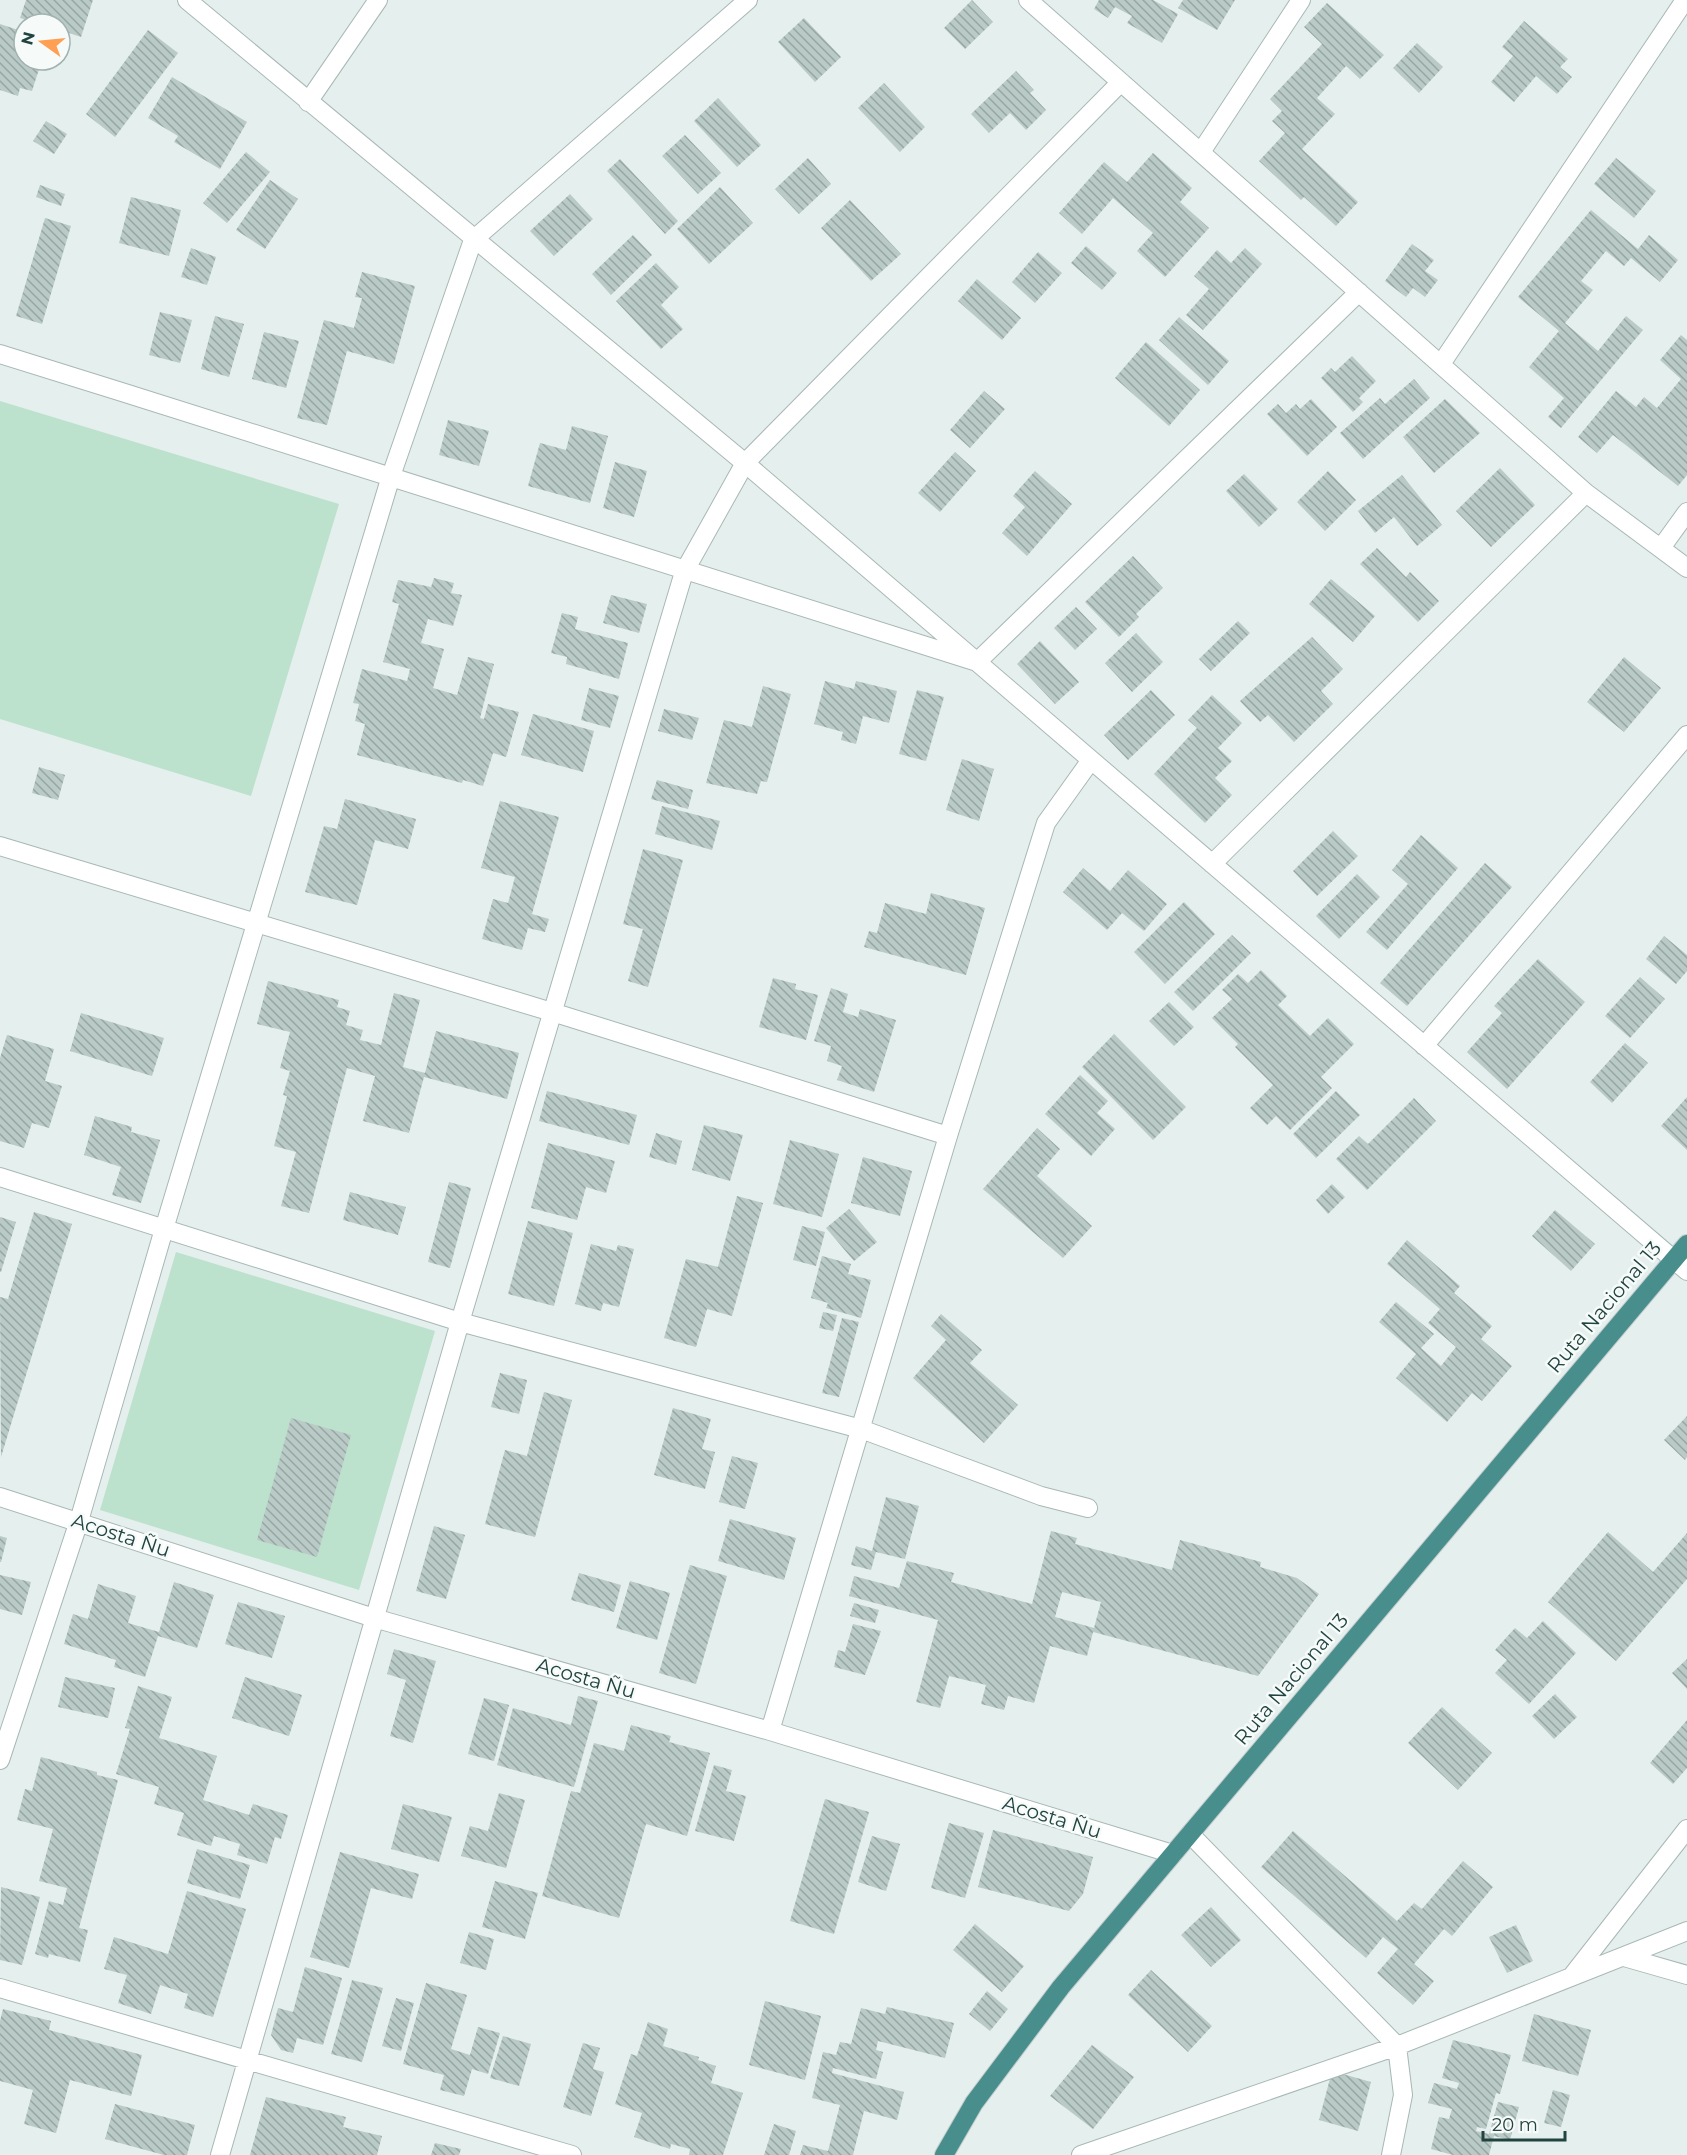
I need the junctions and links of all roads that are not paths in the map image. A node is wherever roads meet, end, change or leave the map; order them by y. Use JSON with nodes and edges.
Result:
{"nodes":[{"id":1,"x":187,"y":0,"type":"edge"},
{"id":2,"x":378,"y":0,"type":"edge"},
{"id":3,"x":748,"y":0,"type":"edge"},
{"id":4,"x":1028,"y":0,"type":"edge"},
{"id":5,"x":1301,"y":0,"type":"edge"},
{"id":6,"x":1685,"y":0,"type":"edge"},
{"id":7,"x":1121,"y":82,"type":"junction"},
{"id":8,"x":308,"y":102,"type":"junction"},
{"id":9,"x":1201,"y":152,"type":"junction"},
{"id":10,"x":473,"y":240,"type":"junction"},
{"id":11,"x":1359,"y":292,"type":"junction"},
{"id":12,"x":0,"y":354,"type":"edge"},
{"id":13,"x":1440,"y":364,"type":"junction"},
{"id":14,"x":745,"y":463,"type":"junction"},
{"id":15,"x":391,"y":476,"type":"junction"},
{"id":16,"x":1586,"y":493,"type":"junction"},
{"id":17,"x":1687,"y":512,"type":"edge"},
{"id":18,"x":1660,"y":548,"type":"junction"},
{"id":19,"x":1687,"y":568,"type":"edge"},
{"id":20,"x":684,"y":572,"type":"junction"},
{"id":21,"x":977,"y":662,"type":"junction"},
{"id":22,"x":1687,"y":735,"type":"edge"},
{"id":23,"x":1091,"y":760,"type":"junction"},
{"id":24,"x":0,"y":846,"type":"edge"},
{"id":25,"x":1212,"y":864,"type":"junction"},
{"id":26,"x":257,"y":922,"type":"junction"},
{"id":27,"x":552,"y":1012,"type":"junction"},
{"id":28,"x":1424,"y":1046,"type":"junction"},
{"id":29,"x":948,"y":1136,"type":"junction"},
{"id":30,"x":0,"y":1177,"type":"edge"},
{"id":31,"x":164,"y":1229,"type":"junction"},
{"id":32,"x":1687,"y":1244,"type":"edge"},
{"id":33,"x":1680,"y":1265,"type":"edge"},
{"id":34,"x":460,"y":1322,"type":"junction"},
{"id":35,"x":861,"y":1429,"type":"junction"},
{"id":36,"x":0,"y":1497,"type":"edge"},
{"id":37,"x":1088,"y":1508,"type":"dead end"},
{"id":38,"x":79,"y":1521,"type":"junction"},
{"id":39,"x":374,"y":1618,"type":"junction"},
{"id":40,"x":770,"y":1731,"type":"junction"},
{"id":41,"x":0,"y":1760,"type":"edge"},
{"id":42,"x":1687,"y":1829,"type":"edge"},
{"id":43,"x":1190,"y":1834,"type":"junction"},
{"id":44,"x":1173,"y":1854,"type":"junction"},
{"id":45,"x":1687,"y":1931,"type":"edge"},
{"id":46,"x":1624,"y":1957,"type":"junction"},
{"id":47,"x":1687,"y":1975,"type":"edge"},
{"id":48,"x":1570,"y":1978,"type":"junction"},
{"id":49,"x":0,"y":1988,"type":"edge"},
{"id":50,"x":1397,"y":2046,"type":"junction"},
{"id":51,"x":246,"y":2061,"type":"junction"},
{"id":52,"x":220,"y":2155,"type":"edge"},
{"id":53,"x":572,"y":2155,"type":"edge"},
{"id":54,"x":944,"y":2155,"type":"edge"},
{"id":55,"x":1081,"y":2155,"type":"edge"},
{"id":56,"x":1391,"y":2155,"type":"edge"}],
"edges":[{"from":1,"to":8,"type":"street"},
{"from":2,"to":8,"type":"street"},
{"from":3,"to":10,"type":"street"},
{"from":4,"to":7,"type":"street"},
{"from":5,"to":9,"type":"street"},
{"from":6,"to":13,"type":"street"},
{"from":7,"to":9,"type":"street"},
{"from":7,"to":14,"type":"street"},
{"from":8,"to":10,"type":"street"},
{"from":9,"to":11,"type":"street"},
{"from":10,"to":14,"type":"street"},
{"from":10,"to":15,"type":"street"},
{"from":11,"to":13,"type":"street"},
{"from":11,"to":21,"type":"street"},
{"from":12,"to":15,"type":"street"},
{"from":13,"to":16,"type":"street"},
{"from":14,"to":20,"type":"street"},
{"from":14,"to":21,"type":"street"},
{"from":15,"to":20,"type":"street"},
{"from":15,"to":26,"type":"street"},
{"from":16,"to":18,"type":"street"},
{"from":16,"to":25,"type":"street"},
{"from":17,"to":18,"type":"street"},
{"from":18,"to":19,"type":"street"},
{"from":20,"to":21,"type":"street"},
{"from":20,"to":27,"type":"street"},
{"from":21,"to":23,"type":"street"},
{"from":22,"to":28,"type":"street"},
{"from":23,"to":25,"type":"street"},
{"from":23,"to":29,"type":"street"},
{"from":24,"to":26,"type":"street"},
{"from":25,"to":28,"type":"street"},
{"from":26,"to":27,"type":"street"},
{"from":26,"to":31,"type":"street"},
{"from":27,"to":29,"type":"street"},
{"from":27,"to":34,"type":"street"},
{"from":28,"to":33,"type":"street"},
{"from":29,"to":35,"type":"street"},
{"from":30,"to":31,"type":"street"},
{"from":31,"to":34,"type":"street"},
{"from":31,"to":38,"type":"street"},
{"from":32,"to":33,"type":"highway","name":"Ruta Nacional 13"},
{"from":33,"to":43,"type":"highway","name":"Ruta Nacional 13"},
{"from":34,"to":35,"type":"street"},
{"from":34,"to":39,"type":"street"},
{"from":35,"to":37,"type":"street"},
{"from":35,"to":40,"type":"street"},
{"from":36,"to":38,"type":"street","name":"Acosta Ñu"},
{"from":38,"to":39,"type":"street","name":"Acosta Ñu"},
{"from":38,"to":41,"type":"street"},
{"from":39,"to":40,"type":"street","name":"Acosta Ñu"},
{"from":39,"to":51,"type":"street"},
{"from":40,"to":44,"type":"street","name":"Acosta Ñu"},
{"from":42,"to":48,"type":"street"},
{"from":43,"to":44,"type":"highway","name":"Ruta Nacional 13"},
{"from":43,"to":50,"type":"street"},
{"from":44,"to":54,"type":"highway","name":"Ruta Nacional 13"},
{"from":45,"to":46,"type":"street"},
{"from":46,"to":47,"type":"street"},
{"from":46,"to":48,"type":"street"},
{"from":48,"to":50,"type":"street"},
{"from":49,"to":51,"type":"street"},
{"from":50,"to":55,"type":"street"},
{"from":50,"to":56,"type":"street"},
{"from":51,"to":52,"type":"street"},
{"from":51,"to":53,"type":"street"}]}
